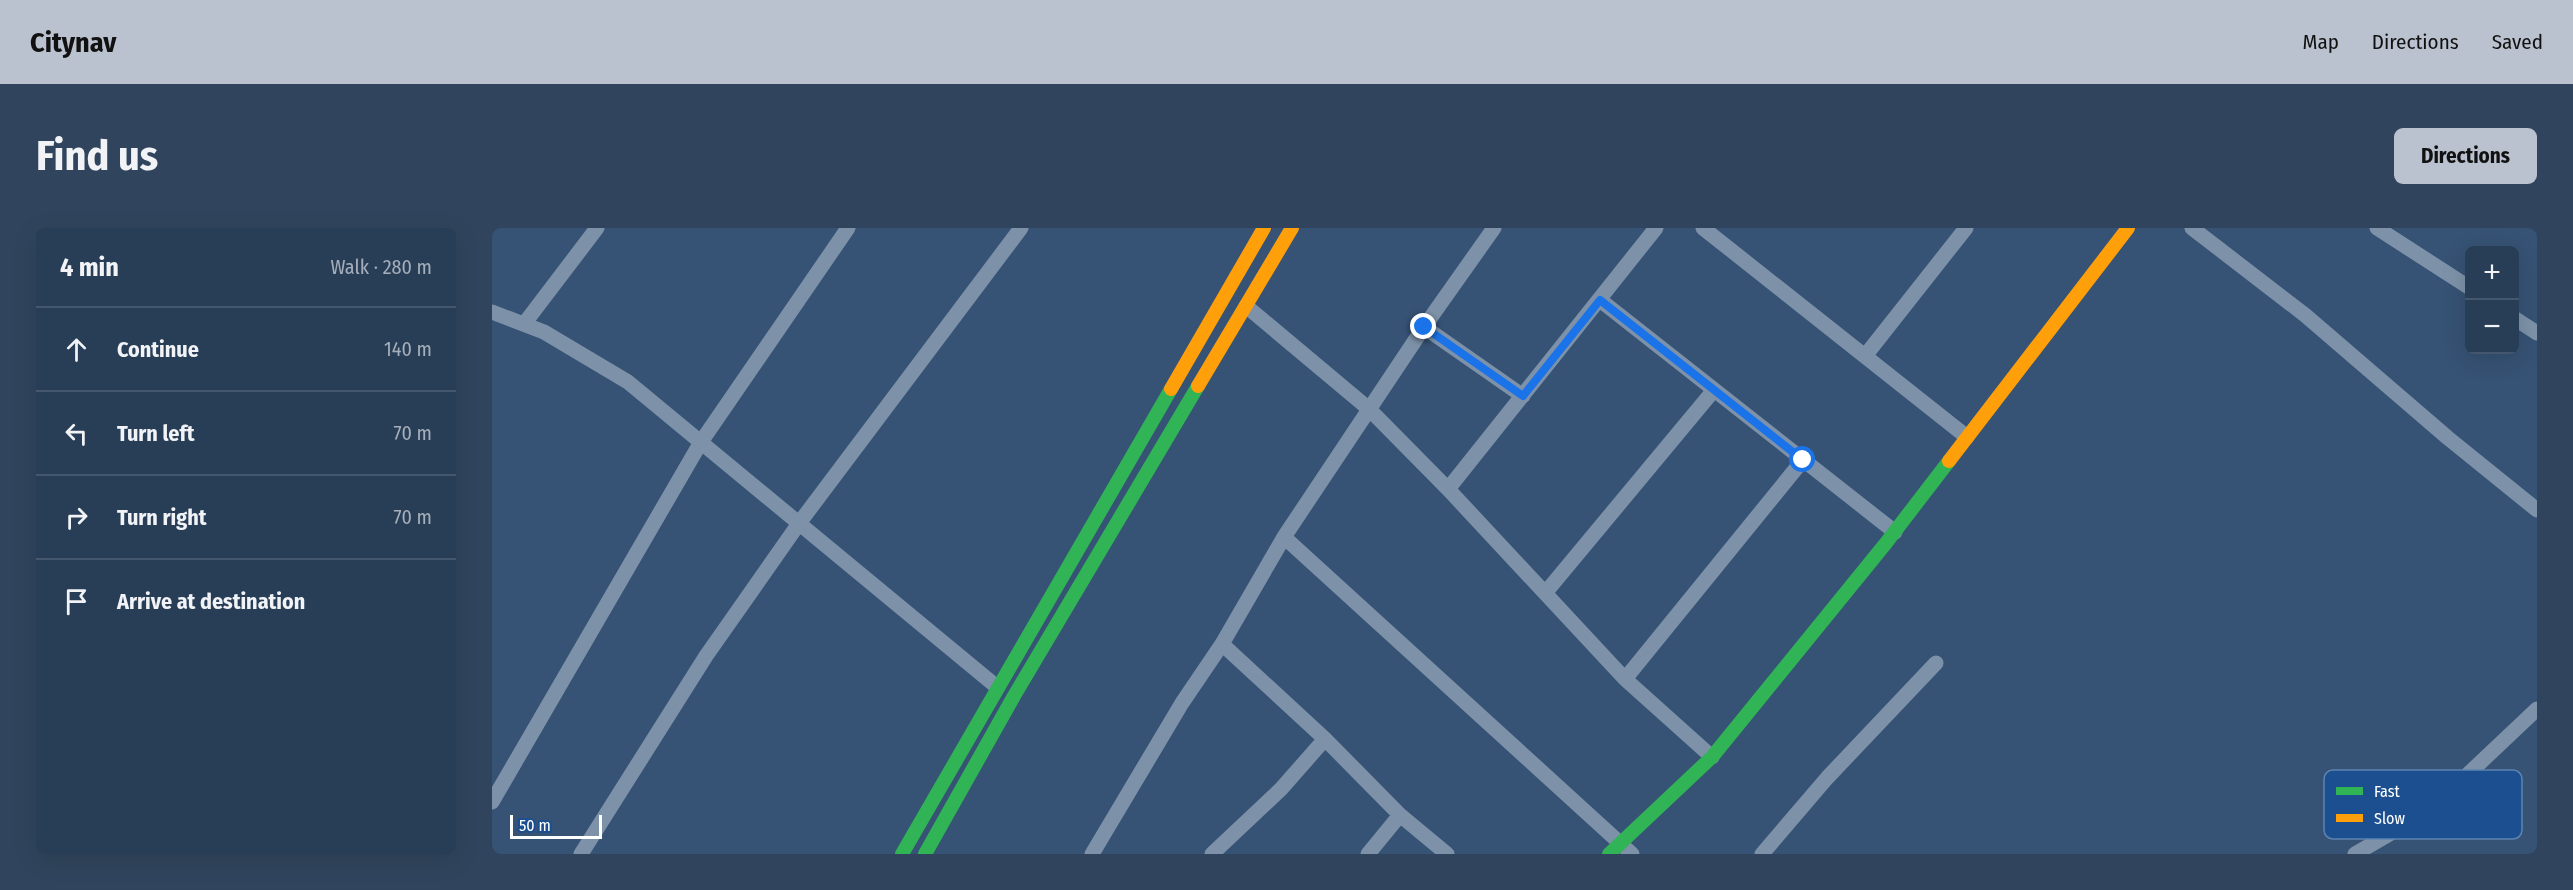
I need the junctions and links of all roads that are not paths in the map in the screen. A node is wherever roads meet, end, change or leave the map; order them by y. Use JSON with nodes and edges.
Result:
{"nodes":[{"id":1,"x":597,"y":228,"type":"edge"},
{"id":2,"x":848,"y":228,"type":"edge"},
{"id":3,"x":1021,"y":228,"type":"edge"},
{"id":4,"x":1264,"y":228,"type":"edge"},
{"id":5,"x":1292,"y":228,"type":"edge"},
{"id":6,"x":1494,"y":228,"type":"edge"},
{"id":7,"x":1656,"y":228,"type":"edge"},
{"id":8,"x":1703,"y":228,"type":"edge"},
{"id":9,"x":1966,"y":228,"type":"edge"},
{"id":10,"x":2128,"y":228,"type":"edge"},
{"id":11,"x":2192,"y":228,"type":"edge"},
{"id":12,"x":2377,"y":228,"type":"edge"},
{"id":13,"x":2465,"y":285,"type":"edge"},
{"id":14,"x":1600,"y":300,"type":"junction"},
{"id":15,"x":1246,"y":306,"type":"junction"},
{"id":16,"x":492,"y":312,"type":"edge"},
{"id":17,"x":2519,"y":321,"type":"edge"},
{"id":18,"x":524,"y":324,"type":"junction"},
{"id":19,"x":1424,"y":327,"type":"junction"},
{"id":20,"x":2537,"y":333,"type":"edge"},
{"id":21,"x":1865,"y":356,"type":"junction"},
{"id":22,"x":1714,"y":390,"type":"junction"},
{"id":23,"x":1523,"y":396,"type":"junction"},
{"id":24,"x":1369,"y":409,"type":"junction"},
{"id":25,"x":1967,"y":437,"type":"junction"},
{"id":26,"x":701,"y":442,"type":"junction"},
{"id":27,"x":1803,"y":460,"type":"junction"},
{"id":28,"x":1448,"y":489,"type":"junction"},
{"id":29,"x":2537,"y":510,"type":"edge"},
{"id":30,"x":800,"y":522,"type":"junction"},
{"id":31,"x":1895,"y":532,"type":"junction"},
{"id":32,"x":1284,"y":537,"type":"junction"},
{"id":33,"x":1546,"y":592,"type":"junction"},
{"id":34,"x":1222,"y":644,"type":"junction"},
{"id":35,"x":1936,"y":663,"type":"dead end"},
{"id":36,"x":1625,"y":679,"type":"junction"},
{"id":37,"x":997,"y":687,"type":"junction"},
{"id":38,"x":2537,"y":709,"type":"edge"},
{"id":39,"x":983,"y":712,"type":"junction"},
{"id":40,"x":1001,"y":719,"type":"junction"},
{"id":41,"x":1325,"y":739,"type":"junction"},
{"id":42,"x":1712,"y":757,"type":"junction"},
{"id":43,"x":2472,"y":770,"type":"edge"},
{"id":44,"x":492,"y":802,"type":"edge"},
{"id":45,"x":1400,"y":815,"type":"junction"},
{"id":46,"x":2385,"y":839,"type":"edge"},
{"id":47,"x":1621,"y":843,"type":"junction"},
{"id":48,"x":2368,"y":850,"type":"edge"},
{"id":49,"x":931,"y":852,"type":"edge"},
{"id":50,"x":581,"y":854,"type":"edge"},
{"id":51,"x":902,"y":854,"type":"edge"},
{"id":52,"x":1092,"y":854,"type":"edge"},
{"id":53,"x":1212,"y":854,"type":"edge"},
{"id":54,"x":1368,"y":854,"type":"edge"},
{"id":55,"x":1447,"y":854,"type":"edge"},
{"id":56,"x":1609,"y":854,"type":"edge"},
{"id":57,"x":1632,"y":854,"type":"edge"},
{"id":58,"x":1762,"y":854,"type":"edge"},
{"id":59,"x":2355,"y":854,"type":"edge"}],
"edges":[{"from":1,"to":18,"type":"street"},
{"from":2,"to":26,"type":"street"},
{"from":3,"to":30,"type":"street"},
{"from":4,"to":37,"type":"main road"},
{"from":5,"to":15,"type":"main road"},
{"from":6,"to":19,"type":"street"},
{"from":7,"to":14,"type":"street"},
{"from":8,"to":21,"type":"street"},
{"from":9,"to":21,"type":"street"},
{"from":10,"to":25,"type":"main road"},
{"from":11,"to":29,"type":"street"},
{"from":12,"to":13,"type":"street"},
{"from":14,"to":22,"type":"street"},
{"from":14,"to":23,"type":"street"},
{"from":15,"to":24,"type":"street"},
{"from":15,"to":40,"type":"main road"},
{"from":16,"to":18,"type":"street"},
{"from":17,"to":20,"type":"street"},
{"from":18,"to":26,"type":"street"},
{"from":19,"to":23,"type":"street"},
{"from":19,"to":24,"type":"street"},
{"from":21,"to":25,"type":"street"},
{"from":22,"to":27,"type":"street"},
{"from":22,"to":33,"type":"street"},
{"from":23,"to":28,"type":"street"},
{"from":24,"to":28,"type":"street"},
{"from":24,"to":32,"type":"street"},
{"from":25,"to":31,"type":"main road"},
{"from":26,"to":30,"type":"street"},
{"from":26,"to":44,"type":"street"},
{"from":27,"to":31,"type":"street"},
{"from":27,"to":36,"type":"street"},
{"from":28,"to":33,"type":"street"},
{"from":30,"to":37,"type":"street"},
{"from":30,"to":50,"type":"street"},
{"from":31,"to":42,"type":"main road"},
{"from":32,"to":34,"type":"street"},
{"from":32,"to":47,"type":"street"},
{"from":33,"to":36,"type":"street"},
{"from":34,"to":41,"type":"street"},
{"from":34,"to":52,"type":"street"},
{"from":35,"to":58,"type":"street"},
{"from":36,"to":42,"type":"street"},
{"from":37,"to":39,"type":"main road"},
{"from":38,"to":43,"type":"street"},
{"from":39,"to":40,"type":"main road"},
{"from":39,"to":51,"type":"main road"},
{"from":40,"to":49,"type":"main road"},
{"from":41,"to":45,"type":"street"},
{"from":41,"to":53,"type":"street"},
{"from":42,"to":47,"type":"main road"},
{"from":45,"to":54,"type":"street"},
{"from":45,"to":55,"type":"street"},
{"from":46,"to":48,"type":"street"},
{"from":47,"to":56,"type":"main road"},
{"from":47,"to":57,"type":"street"},
{"from":48,"to":59,"type":"street"}]}
